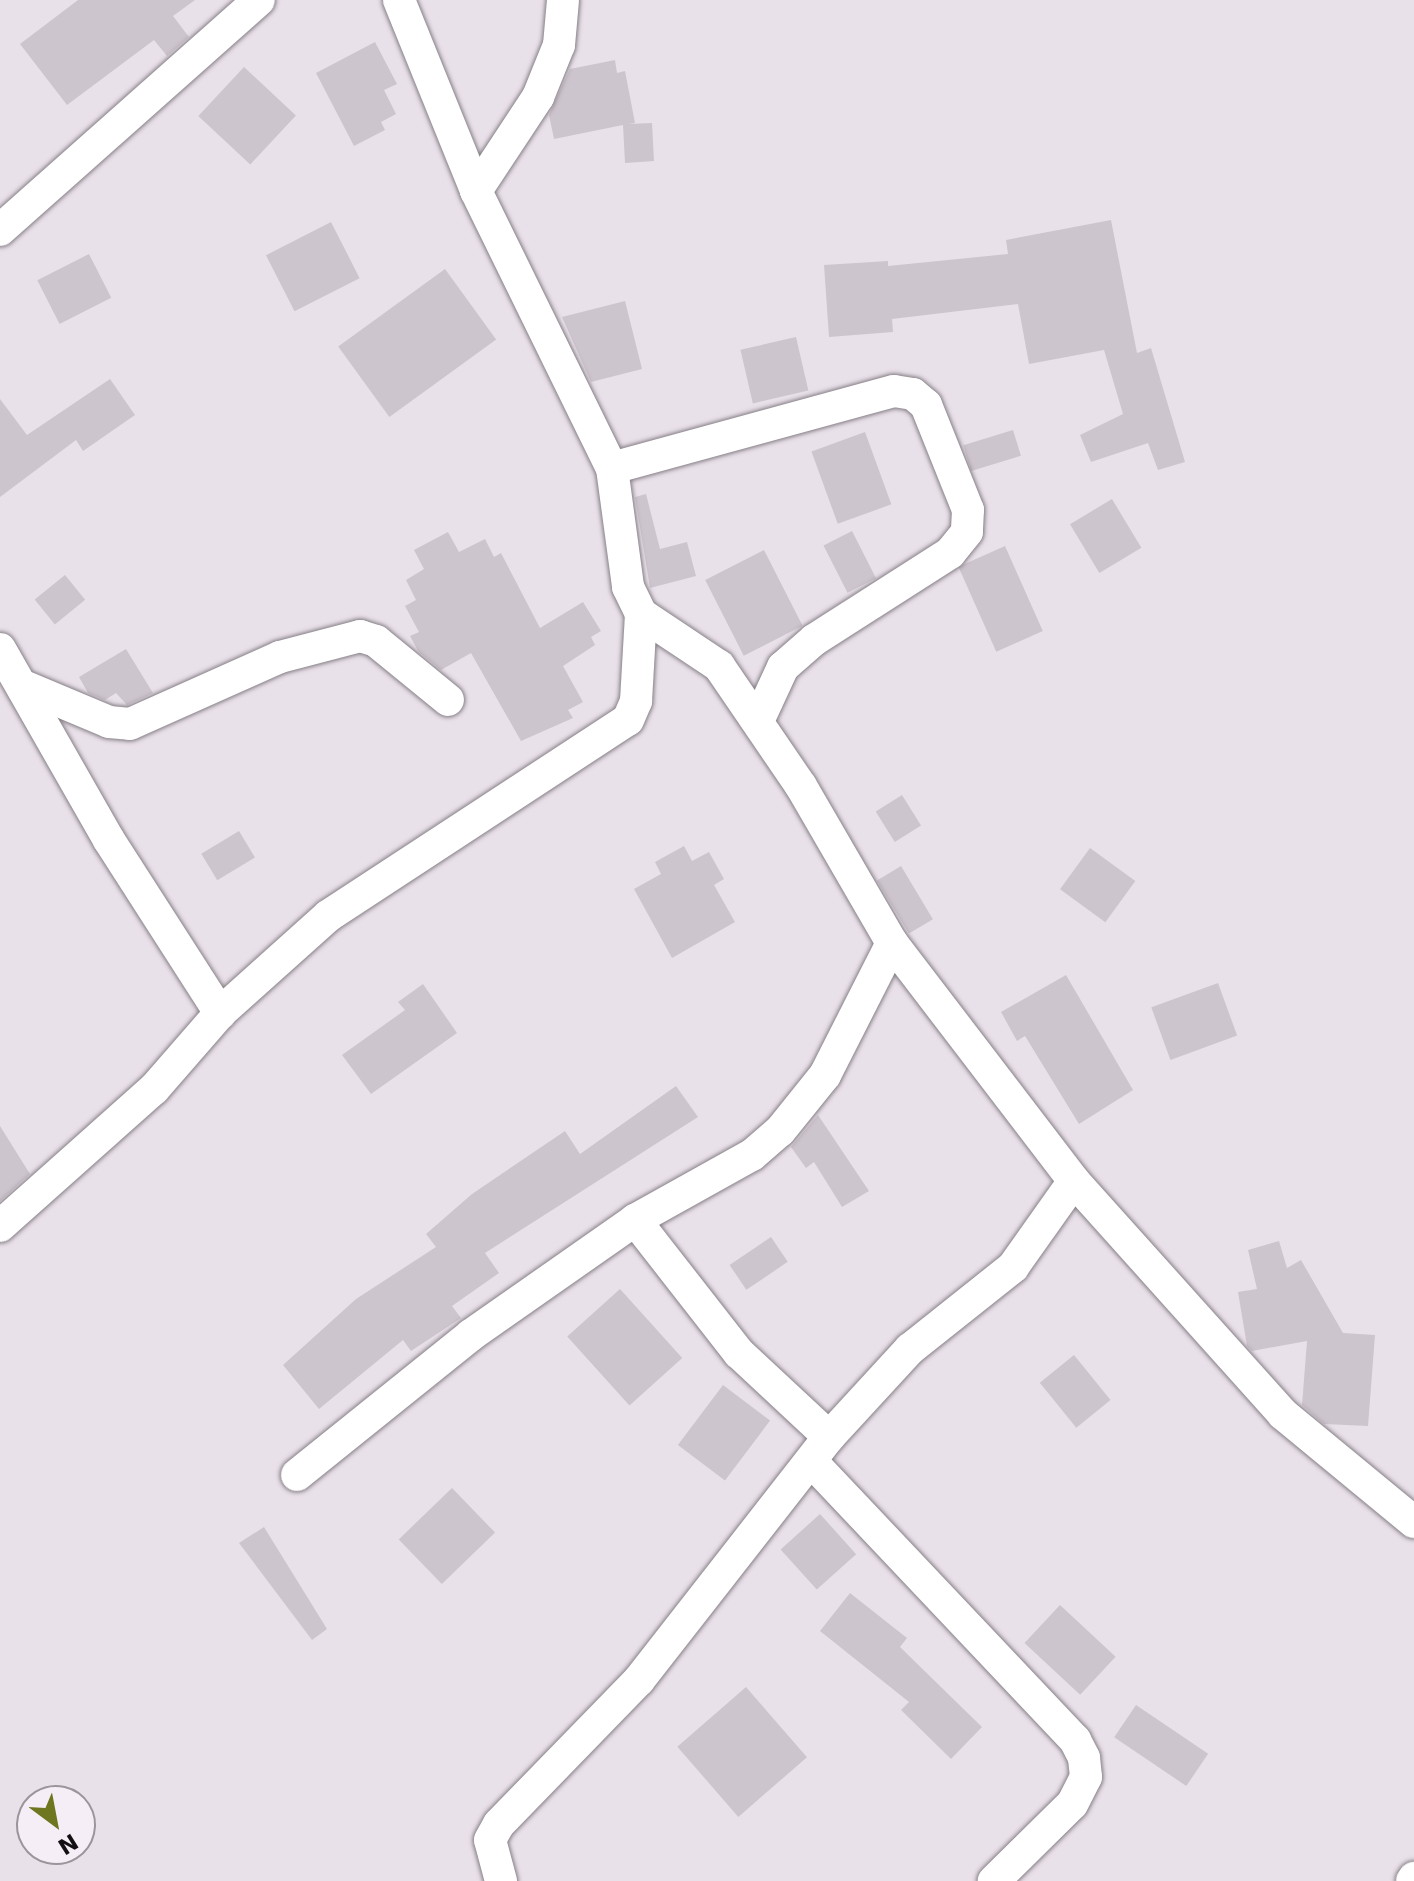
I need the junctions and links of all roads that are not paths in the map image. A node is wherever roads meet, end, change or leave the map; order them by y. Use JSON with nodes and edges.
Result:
{"nodes":[{"id":1,"x":259,"y":0,"type":"edge"},
{"id":2,"x":399,"y":0,"type":"edge"},
{"id":3,"x":563,"y":0,"type":"edge"},
{"id":4,"x":476,"y":191,"type":"junction"},
{"id":5,"x":0,"y":230,"type":"edge"},
{"id":6,"x":612,"y":468,"type":"junction"},
{"id":7,"x":641,"y":614,"type":"junction"},
{"id":8,"x":0,"y":649,"type":"edge"},
{"id":9,"x":21,"y":685,"type":"junction"},
{"id":10,"x":448,"y":700,"type":"dead end"},
{"id":11,"x":759,"y":719,"type":"junction"},
{"id":12,"x":892,"y":943,"type":"junction"},
{"id":13,"x":220,"y":1013,"type":"junction"},
{"id":14,"x":1074,"y":1181,"type":"junction"},
{"id":15,"x":635,"y":1220,"type":"junction"},
{"id":16,"x":0,"y":1226,"type":"edge"},
{"id":17,"x":821,"y":1449,"type":"junction"},
{"id":18,"x":297,"y":1475,"type":"dead end"},
{"id":19,"x":1414,"y":1522,"type":"edge"},
{"id":20,"x":501,"y":1881,"type":"edge"},
{"id":21,"x":994,"y":1881,"type":"edge"}],
"edges":[{"from":1,"to":5,"type":"street"},
{"from":2,"to":4,"type":"street"},
{"from":3,"to":4,"type":"street"},
{"from":4,"to":6,"type":"street"},
{"from":6,"to":7,"type":"street"},
{"from":6,"to":11,"type":"street"},
{"from":7,"to":11,"type":"street"},
{"from":7,"to":13,"type":"street"},
{"from":8,"to":9,"type":"street"},
{"from":9,"to":10,"type":"street"},
{"from":9,"to":13,"type":"street"},
{"from":11,"to":12,"type":"street"},
{"from":12,"to":14,"type":"street"},
{"from":12,"to":15,"type":"street"},
{"from":13,"to":16,"type":"street"},
{"from":14,"to":17,"type":"street"},
{"from":14,"to":19,"type":"street"},
{"from":15,"to":17,"type":"street"},
{"from":15,"to":18,"type":"street"},
{"from":17,"to":20,"type":"street"},
{"from":17,"to":21,"type":"street"}]}
